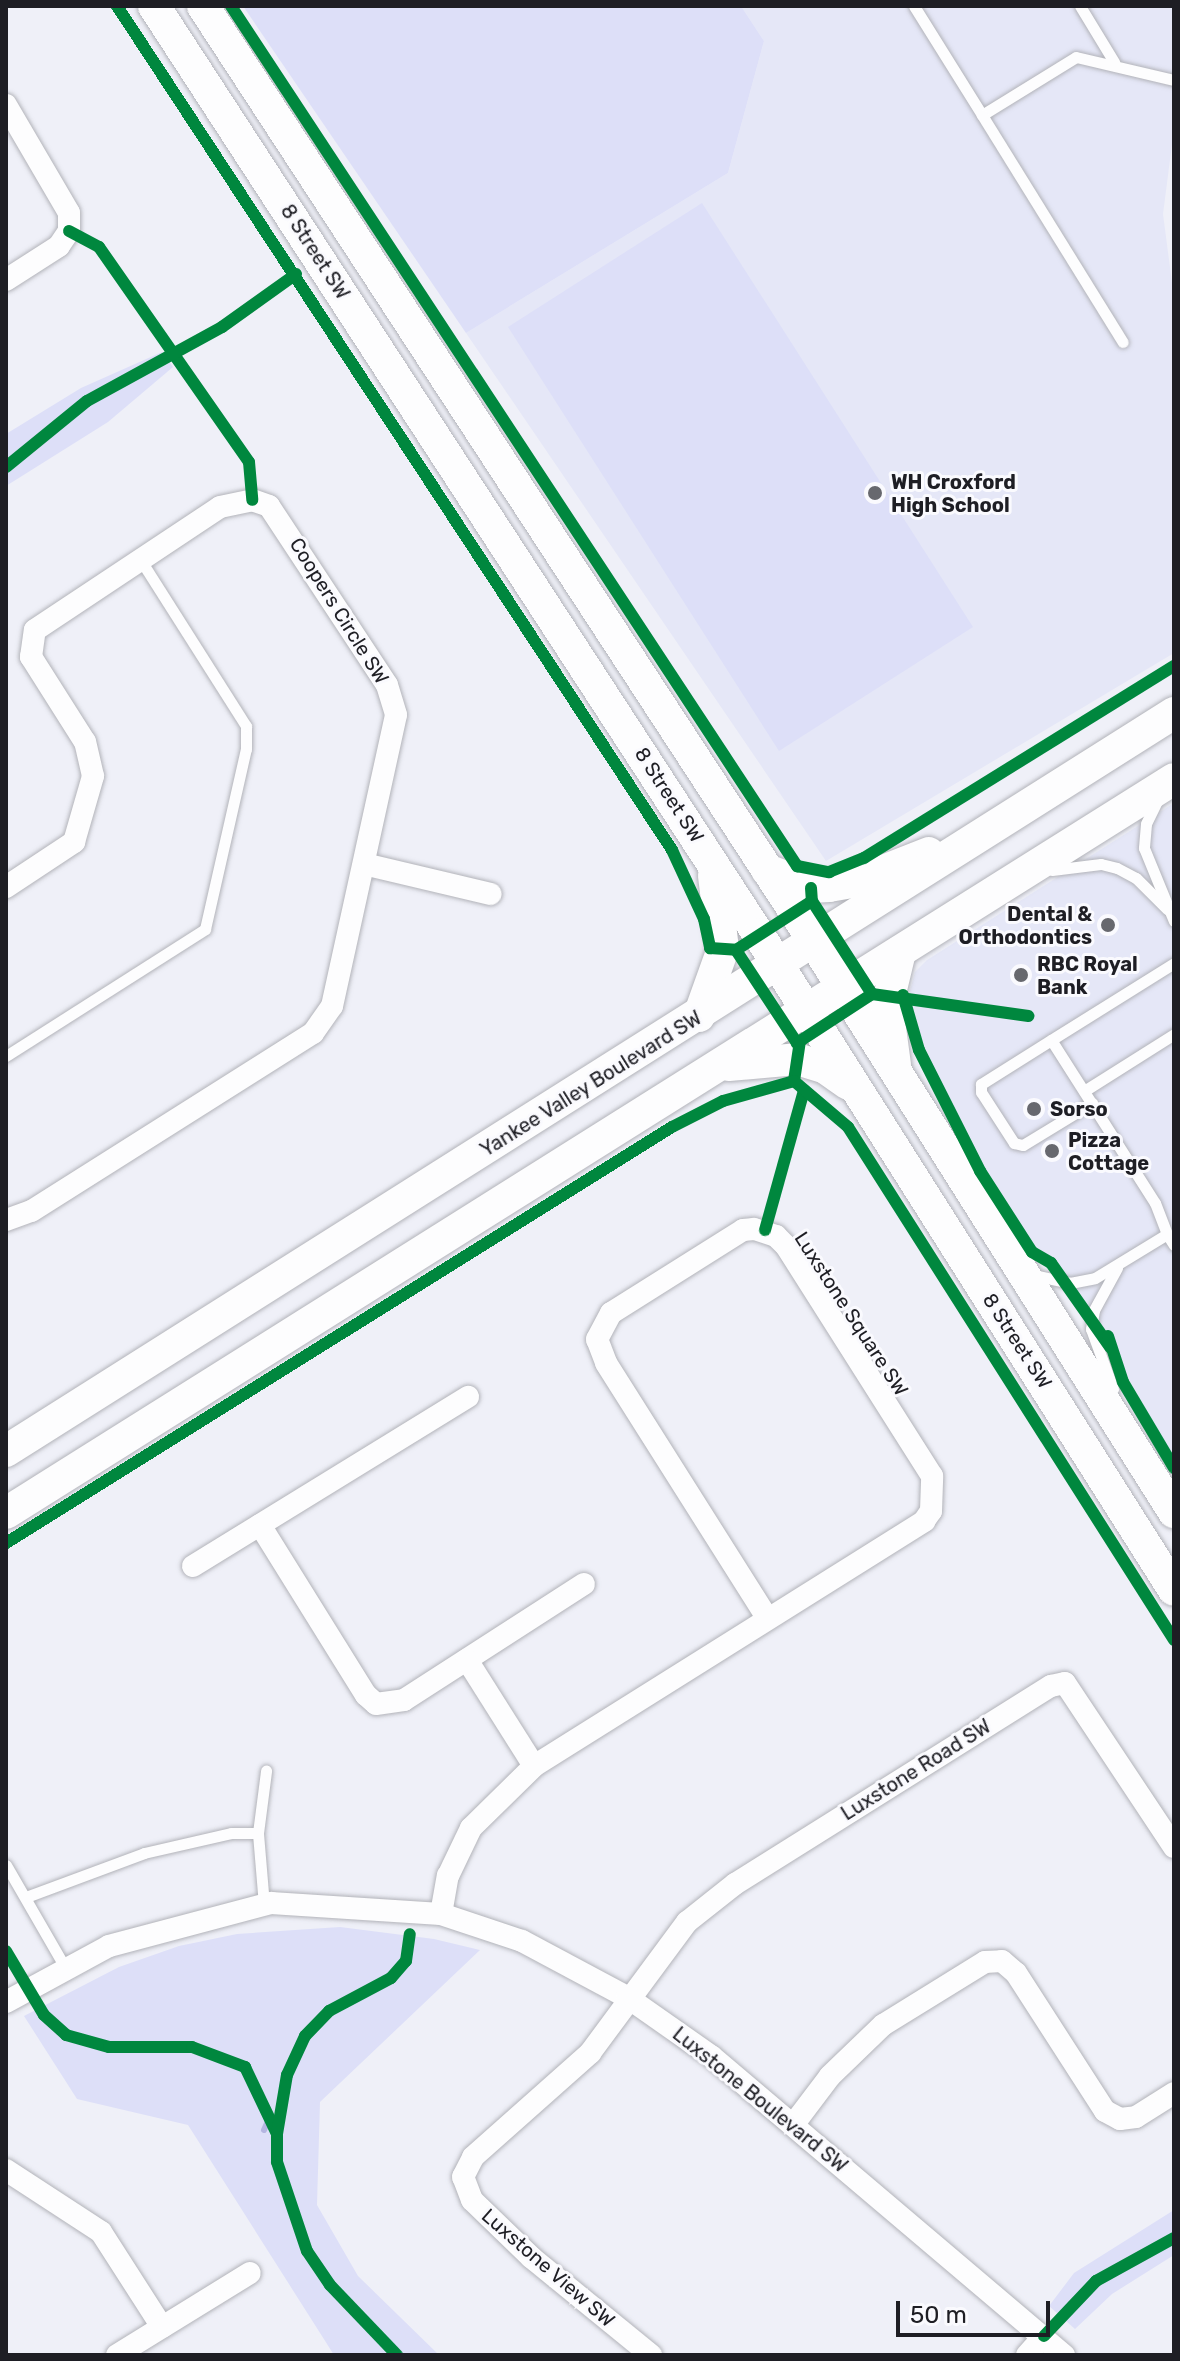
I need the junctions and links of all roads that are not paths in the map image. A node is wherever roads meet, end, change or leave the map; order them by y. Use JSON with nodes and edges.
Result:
{"nodes":[{"id":1,"x":154,"y":6,"type":"edge"},
{"id":2,"x":203,"y":6,"type":"edge"},
{"id":3,"x":914,"y":6,"type":"edge"},
{"id":4,"x":1080,"y":6,"type":"edge"},
{"id":5,"x":1114,"y":62,"type":"junction"},
{"id":6,"x":1174,"y":80,"type":"edge"},
{"id":7,"x":6,"y":105,"type":"edge"},
{"id":8,"x":982,"y":115,"type":"junction"},
{"id":9,"x":6,"y":280,"type":"edge"},
{"id":10,"x":1123,"y":342,"type":"dead end"},
{"id":11,"x":139,"y":559,"type":"junction"},
{"id":12,"x":1174,"y":713,"type":"edge"},
{"id":13,"x":1173,"y":780,"type":"edge"},
{"id":14,"x":995,"y":825,"type":"junction"},
{"id":15,"x":712,"y":862,"type":"junction"},
{"id":16,"x":364,"y":864,"type":"junction"},
{"id":17,"x":767,"y":870,"type":"junction"},
{"id":18,"x":1018,"y":877,"type":"junction"},
{"id":19,"x":6,"y":887,"type":"edge"},
{"id":20,"x":491,"y":894,"type":"dead end"},
{"id":21,"x":1167,"y":909,"type":"junction"},
{"id":22,"x":1174,"y":921,"type":"edge"},
{"id":23,"x":815,"y":944,"type":"junction"},
{"id":24,"x":900,"y":952,"type":"junction"},
{"id":25,"x":1174,"y":963,"type":"edge"},
{"id":26,"x":779,"y":966,"type":"junction"},
{"id":27,"x":842,"y":989,"type":"junction"},
{"id":28,"x":806,"y":1011,"type":"junction"},
{"id":29,"x":699,"y":1016,"type":"junction"},
{"id":30,"x":1174,"y":1034,"type":"edge"},
{"id":31,"x":1051,"y":1040,"type":"junction"},
{"id":32,"x":6,"y":1056,"type":"edge"},
{"id":33,"x":718,"y":1067,"type":"junction"},
{"id":34,"x":898,"y":1079,"type":"junction"},
{"id":35,"x":853,"y":1088,"type":"junction"},
{"id":36,"x":1084,"y":1091,"type":"junction"},
{"id":37,"x":1092,"y":1103,"type":"junction"},
{"id":38,"x":6,"y":1220,"type":"edge"},
{"id":39,"x":1167,"y":1234,"type":"junction"},
{"id":40,"x":1174,"y":1245,"type":"edge"},
{"id":41,"x":1015,"y":1262,"type":"junction"},
{"id":42,"x":1120,"y":1265,"type":"junction"},
{"id":43,"x":468,"y":1397,"type":"dead end"},
{"id":44,"x":6,"y":1451,"type":"edge"},
{"id":45,"x":1157,"y":1485,"type":"junction"},
{"id":46,"x":1174,"y":1512,"type":"edge"},
{"id":47,"x":6,"y":1513,"type":"edge"},
{"id":48,"x":260,"y":1525,"type":"junction"},
{"id":49,"x":193,"y":1566,"type":"dead end"},
{"id":50,"x":584,"y":1584,"type":"dead end"},
{"id":51,"x":1174,"y":1590,"type":"edge"},
{"id":52,"x":766,"y":1616,"type":"junction"},
{"id":53,"x":467,"y":1660,"type":"junction"},
{"id":54,"x":534,"y":1766,"type":"junction"},
{"id":55,"x":266,"y":1771,"type":"dead end"},
{"id":56,"x":258,"y":1833,"type":"junction"},
{"id":57,"x":1174,"y":1847,"type":"edge"},
{"id":58,"x":6,"y":1865,"type":"edge"},
{"id":59,"x":26,"y":1897,"type":"junction"},
{"id":60,"x":264,"y":1905,"type":"junction"},
{"id":61,"x":441,"y":1914,"type":"junction"},
{"id":62,"x":65,"y":1967,"type":"junction"},
{"id":63,"x":627,"y":1997,"type":"junction"},
{"id":64,"x":6,"y":2002,"type":"edge"},
{"id":65,"x":1174,"y":2093,"type":"edge"},
{"id":66,"x":793,"y":2125,"type":"junction"},
{"id":67,"x":6,"y":2170,"type":"edge"},
{"id":68,"x":250,"y":2273,"type":"dead end"},
{"id":69,"x":162,"y":2327,"type":"junction"},
{"id":70,"x":1044,"y":2336,"type":"junction"},
{"id":71,"x":117,"y":2355,"type":"edge"},
{"id":72,"x":651,"y":2355,"type":"edge"},
{"id":73,"x":1027,"y":2355,"type":"edge"},
{"id":74,"x":1064,"y":2355,"type":"edge"}],
"edges":[{"from":1,"to":15,"type":"main road","name":"8 Street SW"},
{"from":2,"to":17,"type":"main road","name":"8 Street SW"},
{"from":3,"to":8,"type":"lane"},
{"from":4,"to":5,"type":"lane"},
{"from":5,"to":6,"type":"lane"},
{"from":5,"to":8,"type":"lane"},
{"from":7,"to":9,"type":"street"},
{"from":8,"to":10,"type":"lane"},
{"from":11,"to":16,"type":"street","name":"Coopers Circle SW"},
{"from":11,"to":19,"type":"street","name":"Coopers Circle SW"},
{"from":11,"to":32,"type":"lane"},
{"from":12,"to":14,"type":"main road","name":"Yankee Valley Boulevard SW"},
{"from":13,"to":18,"type":"main road"},
{"from":13,"to":21,"type":"lane"},
{"from":14,"to":17,"type":"main road"},
{"from":14,"to":23,"type":"main road","name":"Yankee Valley Boulevard SW"},
{"from":15,"to":26,"type":"main road","name":"8 Street SW"},
{"from":15,"to":29,"type":"main road"},
{"from":16,"to":20,"type":"street"},
{"from":16,"to":38,"type":"street","name":"Coopers Circle SW"},
{"from":17,"to":23,"type":"main road","name":"8 Street SW"},
{"from":18,"to":21,"type":"lane"},
{"from":18,"to":24,"type":"main road"},
{"from":21,"to":22,"type":"lane"},
{"from":23,"to":26,"type":"main road","name":"Yankee Valley Boulevard SW"},
{"from":23,"to":27,"type":"main road","name":"8 Street SW"},
{"from":24,"to":27,"type":"main road"},
{"from":24,"to":34,"type":"main road"},
{"from":25,"to":31,"type":"lane"},
{"from":26,"to":28,"type":"main road","name":"8 Street SW"},
{"from":26,"to":29,"type":"main road","name":"Yankee Valley Boulevard SW"},
{"from":27,"to":28,"type":"main road"},
{"from":27,"to":34,"type":"main road","name":"8 Street SW"},
{"from":28,"to":33,"type":"main road"},
{"from":28,"to":35,"type":"main road","name":"8 Street SW"},
{"from":29,"to":44,"type":"main road","name":"Yankee Valley Boulevard SW"},
{"from":30,"to":36,"type":"lane"},
{"from":31,"to":36,"type":"lane"},
{"from":31,"to":37,"type":"lane"},
{"from":33,"to":35,"type":"main road"},
{"from":33,"to":47,"type":"main road"},
{"from":34,"to":41,"type":"main road","name":"8 Street SW"},
{"from":35,"to":51,"type":"main road","name":"8 Street SW"},
{"from":36,"to":37,"type":"lane"},
{"from":37,"to":39,"type":"lane"},
{"from":39,"to":40,"type":"lane"},
{"from":39,"to":42,"type":"lane"},
{"from":41,"to":42,"type":"lane"},
{"from":41,"to":45,"type":"main road","name":"8 Street SW"},
{"from":42,"to":45,"type":"lane"},
{"from":43,"to":48,"type":"street"},
{"from":45,"to":46,"type":"main road","name":"8 Street SW"},
{"from":48,"to":49,"type":"street"},
{"from":48,"to":53,"type":"street"},
{"from":50,"to":53,"type":"street"},
{"from":52,"to":52,"type":"street","name":"Luxstone Square SW"},
{"from":52,"to":54,"type":"street","name":"Luxstone Square SW"},
{"from":53,"to":54,"type":"street"},
{"from":54,"to":61,"type":"street","name":"Luxstone Square SW"},
{"from":55,"to":56,"type":"lane"},
{"from":56,"to":59,"type":"lane"},
{"from":56,"to":60,"type":"lane"},
{"from":57,"to":63,"type":"street","name":"Luxstone Road SW"},
{"from":58,"to":59,"type":"lane"},
{"from":59,"to":62,"type":"lane"},
{"from":60,"to":61,"type":"street","name":"Luxstone Boulevard SW"},
{"from":60,"to":62,"type":"street","name":"Luxstone Boulevard SW"},
{"from":61,"to":63,"type":"street","name":"Luxstone Boulevard SW"},
{"from":62,"to":64,"type":"street","name":"Luxstone Boulevard SW"},
{"from":63,"to":66,"type":"street","name":"Luxstone Boulevard SW"},
{"from":63,"to":72,"type":"street","name":"Luxstone View SW"},
{"from":65,"to":66,"type":"street"},
{"from":66,"to":70,"type":"street","name":"Luxstone Boulevard SW"},
{"from":67,"to":69,"type":"street"},
{"from":68,"to":69,"type":"street"},
{"from":69,"to":71,"type":"street"},
{"from":70,"to":73,"type":"street"},
{"from":70,"to":74,"type":"street","name":"Luxstone Boulevard SW"}]}
